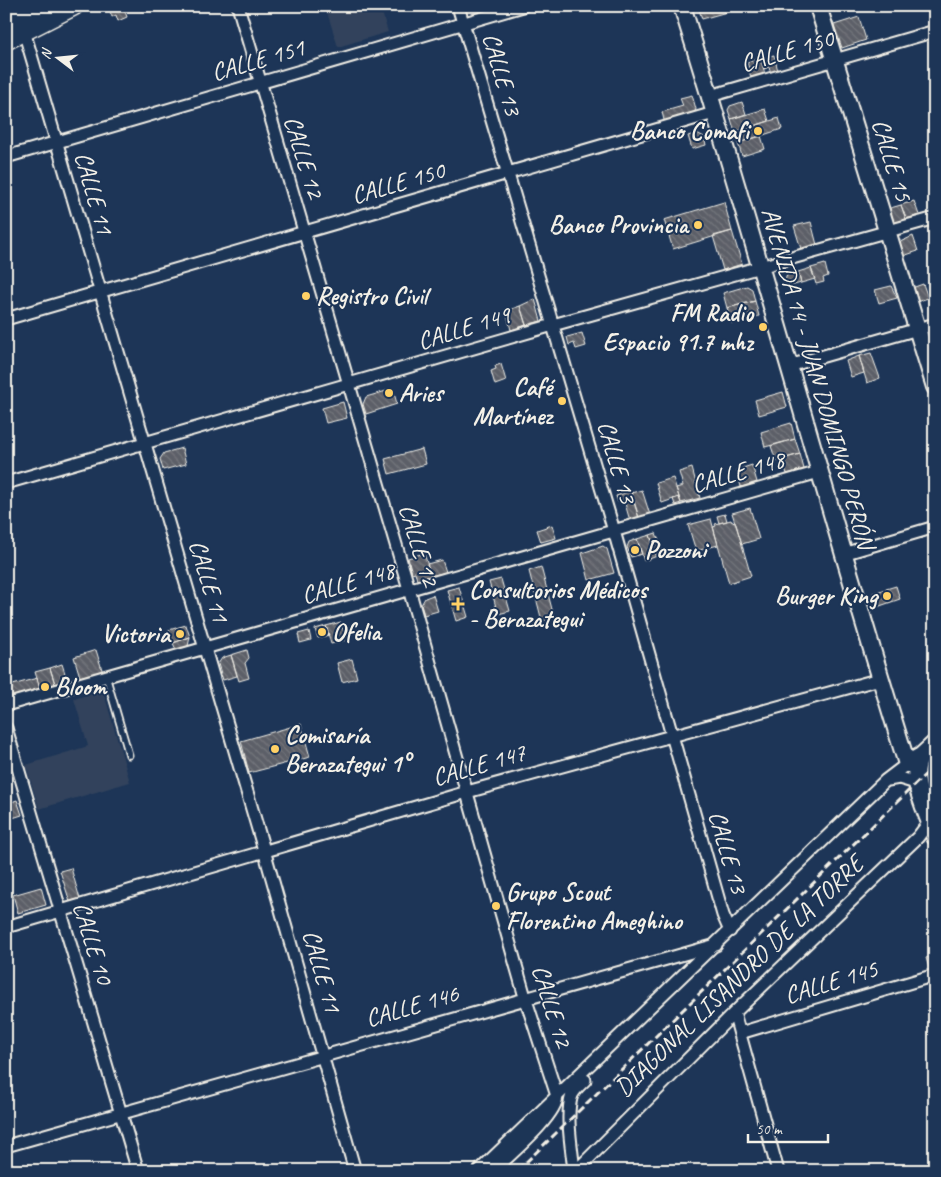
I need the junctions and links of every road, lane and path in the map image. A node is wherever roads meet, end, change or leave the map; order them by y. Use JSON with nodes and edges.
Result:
{"nodes":[{"id":1,"x":38,"y":6,"type":"edge"},
{"id":2,"x":73,"y":6,"type":"edge"},
{"id":3,"x":238,"y":6,"type":"edge"},
{"id":4,"x":458,"y":6,"type":"edge"},
{"id":5,"x":523,"y":6,"type":"edge"},
{"id":6,"x":682,"y":6,"type":"edge"},
{"id":7,"x":818,"y":6,"type":"edge"},
{"id":8,"x":16,"y":19,"type":"edge"},
{"id":9,"x":464,"y":24,"type":"junction"},
{"id":10,"x":935,"y":31,"type":"edge"},
{"id":11,"x":6,"y":40,"type":"edge"},
{"id":12,"x":835,"y":60,"type":"junction"},
{"id":13,"x":259,"y":83,"type":"junction"},
{"id":14,"x":710,"y":96,"type":"junction"},
{"id":15,"x":714,"y":114,"type":"junction"},
{"id":16,"x":56,"y":143,"type":"junction"},
{"id":17,"x":6,"y":157,"type":"edge"},
{"id":18,"x":508,"y":175,"type":"junction"},
{"id":19,"x":935,"y":218,"type":"edge"},
{"id":20,"x":888,"y":231,"type":"junction"},
{"id":21,"x":304,"y":234,"type":"junction"},
{"id":22,"x":761,"y":266,"type":"junction"},
{"id":23,"x":99,"y":292,"type":"junction"},
{"id":24,"x":6,"y":319,"type":"edge"},
{"id":25,"x":935,"y":324,"type":"edge"},
{"id":26,"x":553,"y":325,"type":"junction"},
{"id":27,"x":917,"y":330,"type":"junction"},
{"id":28,"x":789,"y":366,"type":"junction"},
{"id":29,"x":348,"y":386,"type":"junction"},
{"id":30,"x":935,"y":387,"type":"edge"},
{"id":31,"x":144,"y":443,"type":"junction"},
{"id":32,"x":819,"y":472,"type":"junction"},
{"id":33,"x":6,"y":483,"type":"edge"},
{"id":34,"x":935,"y":527,"type":"edge"},
{"id":35,"x":614,"y":531,"type":"junction"},
{"id":36,"x":842,"y":554,"type":"junction"},
{"id":37,"x":409,"y":589,"type":"junction"},
{"id":38,"x":205,"y":648,"type":"junction"},
{"id":39,"x":106,"y":676,"type":"junction"},
{"id":40,"x":880,"y":678,"type":"junction"},
{"id":41,"x":6,"y":704,"type":"edge"},
{"id":42,"x":6,"y":728,"type":"edge"},
{"id":43,"x":672,"y":735,"type":"junction"},
{"id":44,"x":935,"y":743,"type":"edge"},
{"id":45,"x":129,"y":755,"type":"dead end"},
{"id":46,"x":914,"y":760,"type":"junction"},
{"id":47,"x":886,"y":780,"type":"junction"},
{"id":48,"x":916,"y":783,"type":"junction"},
{"id":49,"x":467,"y":792,"type":"junction"},
{"id":50,"x":932,"y":818,"type":"edge"},
{"id":51,"x":935,"y":837,"type":"edge"},
{"id":52,"x":264,"y":850,"type":"junction"},
{"id":53,"x":60,"y":912,"type":"junction"},
{"id":54,"x":6,"y":927,"type":"edge"},
{"id":55,"x":730,"y":931,"type":"junction"},
{"id":56,"x":716,"y":945,"type":"junction"},
{"id":57,"x":935,"y":975,"type":"edge"},
{"id":58,"x":525,"y":997,"type":"junction"},
{"id":59,"x":734,"y":1013,"type":"junction"},
{"id":60,"x":740,"y":1033,"type":"junction"},
{"id":61,"x":322,"y":1055,"type":"junction"},
{"id":62,"x":557,"y":1096,"type":"junction"},
{"id":63,"x":122,"y":1114,"type":"junction"},
{"id":64,"x":6,"y":1146,"type":"edge"},
{"id":65,"x":138,"y":1171,"type":"edge"},
{"id":66,"x":355,"y":1171,"type":"edge"},
{"id":67,"x":479,"y":1171,"type":"edge"},
{"id":68,"x":493,"y":1171,"type":"edge"},
{"id":69,"x":575,"y":1171,"type":"edge"},
{"id":70,"x":778,"y":1171,"type":"edge"}],
"edges":[{"from":1,"to":8,"type":"main road"},
{"from":2,"to":8,"type":"main road"},
{"from":3,"to":13,"type":"street","name":"CALLE 12"},
{"from":4,"to":9,"type":"street","name":"CALLE 13"},
{"from":5,"to":9,"type":"street","name":"CALLE 151"},
{"from":6,"to":14,"type":"main road","name":"AVENIDA 14 - JUAN DOMINGO PERÓN"},
{"from":7,"to":12,"type":"main road","name":"CALLE 15"},
{"from":8,"to":11,"type":"main road"},
{"from":8,"to":16,"type":"street","name":"CALLE 11"},
{"from":9,"to":13,"type":"street","name":"CALLE 151"},
{"from":9,"to":18,"type":"street","name":"CALLE 13"},
{"from":10,"to":12,"type":"street","name":"CALLE 150"},
{"from":12,"to":14,"type":"street","name":"CALLE 150"},
{"from":12,"to":20,"type":"main road","name":"CALLE 15"},
{"from":13,"to":16,"type":"street","name":"CALLE 151"},
{"from":13,"to":21,"type":"street","name":"CALLE 12"},
{"from":14,"to":15,"type":"main road","name":"AVENIDA 14 - JUAN DOMINGO PERÓN"},
{"from":15,"to":18,"type":"street","name":"CALLE 150"},
{"from":15,"to":22,"type":"main road","name":"AVENIDA 14 - JUAN DOMINGO PERÓN"},
{"from":16,"to":17,"type":"street","name":"CALLE 151"},
{"from":16,"to":23,"type":"street","name":"CALLE 11"},
{"from":18,"to":21,"type":"street","name":"CALLE 150"},
{"from":18,"to":26,"type":"street","name":"CALLE 13"},
{"from":19,"to":20,"type":"street","name":"CALLE 149"},
{"from":20,"to":22,"type":"street","name":"CALLE 149"},
{"from":20,"to":27,"type":"main road","name":"CALLE 15"},
{"from":21,"to":23,"type":"street","name":"CALLE 150"},
{"from":21,"to":29,"type":"street","name":"CALLE 12"},
{"from":22,"to":26,"type":"street","name":"CALLE 149"},
{"from":22,"to":28,"type":"main road","name":"AVENIDA 14 - JUAN DOMINGO PERÓN"},
{"from":23,"to":24,"type":"street","name":"CALLE 150"},
{"from":23,"to":31,"type":"street","name":"CALLE 11"},
{"from":25,"to":27,"type":"street"},
{"from":26,"to":29,"type":"street","name":"CALLE 149"},
{"from":26,"to":35,"type":"street","name":"CALLE 13"},
{"from":27,"to":28,"type":"street"},
{"from":27,"to":30,"type":"main road","name":"CALLE 15"},
{"from":28,"to":32,"type":"main road","name":"AVENIDA 14 - JUAN DOMINGO PERÓN"},
{"from":29,"to":31,"type":"street","name":"CALLE 149"},
{"from":29,"to":37,"type":"street","name":"CALLE 12"},
{"from":31,"to":33,"type":"street","name":"CALLE 149"},
{"from":31,"to":38,"type":"street","name":"CALLE 11"},
{"from":32,"to":35,"type":"street","name":"CALLE 148"},
{"from":32,"to":36,"type":"main road","name":"AVENIDA 14 - JUAN DOMINGO PERÓN"},
{"from":34,"to":36,"type":"street"},
{"from":35,"to":37,"type":"street","name":"CALLE 148"},
{"from":35,"to":43,"type":"street","name":"CALLE 13"},
{"from":36,"to":40,"type":"main road","name":"AVENIDA 14 - JUAN DOMINGO PERÓN"},
{"from":37,"to":38,"type":"street","name":"CALLE 148"},
{"from":37,"to":49,"type":"street","name":"CALLE 12"},
{"from":38,"to":39,"type":"street","name":"CALLE 148"},
{"from":38,"to":52,"type":"street","name":"CALLE 11"},
{"from":39,"to":41,"type":"street","name":"CALLE 148"},
{"from":39,"to":45,"type":"lane"},
{"from":40,"to":43,"type":"street","name":"CALLE 147"},
{"from":40,"to":46,"type":"main road","name":"AVENIDA 14 - JUAN DOMINGO PERÓN"},
{"from":42,"to":53,"type":"street","name":"CALLE 10"},
{"from":43,"to":49,"type":"street","name":"CALLE 147"},
{"from":43,"to":55,"type":"street","name":"CALLE 13"},
{"from":44,"to":46,"type":"main road","name":"DIAGONAL LISANDRO DE LA TORRE"},
{"from":46,"to":47,"type":"street","name":"DIAGONAL LISANDRO DE LA TORRE"},
{"from":46,"to":48,"type":"main road"},
{"from":47,"to":48,"type":"street"},
{"from":47,"to":55,"type":"street","name":"DIAGONAL LISANDRO DE LA TORRE"},
{"from":48,"to":50,"type":"main road"},
{"from":49,"to":52,"type":"street","name":"CALLE 147"},
{"from":49,"to":58,"type":"street","name":"CALLE 12"},
{"from":50,"to":51,"type":"main road"},
{"from":50,"to":59,"type":"street","name":"DIAGONAL LISANDRO DE LA TORRE"},
{"from":52,"to":53,"type":"street","name":"CALLE 147"},
{"from":52,"to":61,"type":"street","name":"CALLE 11"},
{"from":53,"to":54,"type":"street","name":"CALLE 147"},
{"from":53,"to":63,"type":"street","name":"CALLE 10"},
{"from":55,"to":56,"type":"street","name":"DIAGONAL LISANDRO DE LA TORRE"},
{"from":56,"to":58,"type":"street","name":"CALLE 146"},
{"from":56,"to":62,"type":"street","name":"DIAGONAL LISANDRO DE LA TORRE"},
{"from":56,"to":69,"type":"street"},
{"from":57,"to":60,"type":"street","name":"CALLE 145"},
{"from":58,"to":61,"type":"street","name":"CALLE 146"},
{"from":58,"to":62,"type":"street","name":"CALLE 12"},
{"from":59,"to":60,"type":"street"},
{"from":59,"to":69,"type":"street","name":"DIAGONAL LISANDRO DE LA TORRE"},
{"from":60,"to":70,"type":"street"},
{"from":61,"to":63,"type":"street","name":"CALLE 146"},
{"from":61,"to":66,"type":"street","name":"CALLE 11"},
{"from":62,"to":67,"type":"street","name":"DIAGONAL LISANDRO DE LA TORRE"},
{"from":62,"to":68,"type":"street"},
{"from":63,"to":64,"type":"street","name":"CALLE 146"},
{"from":63,"to":65,"type":"street","name":"CALLE 10"}]}
